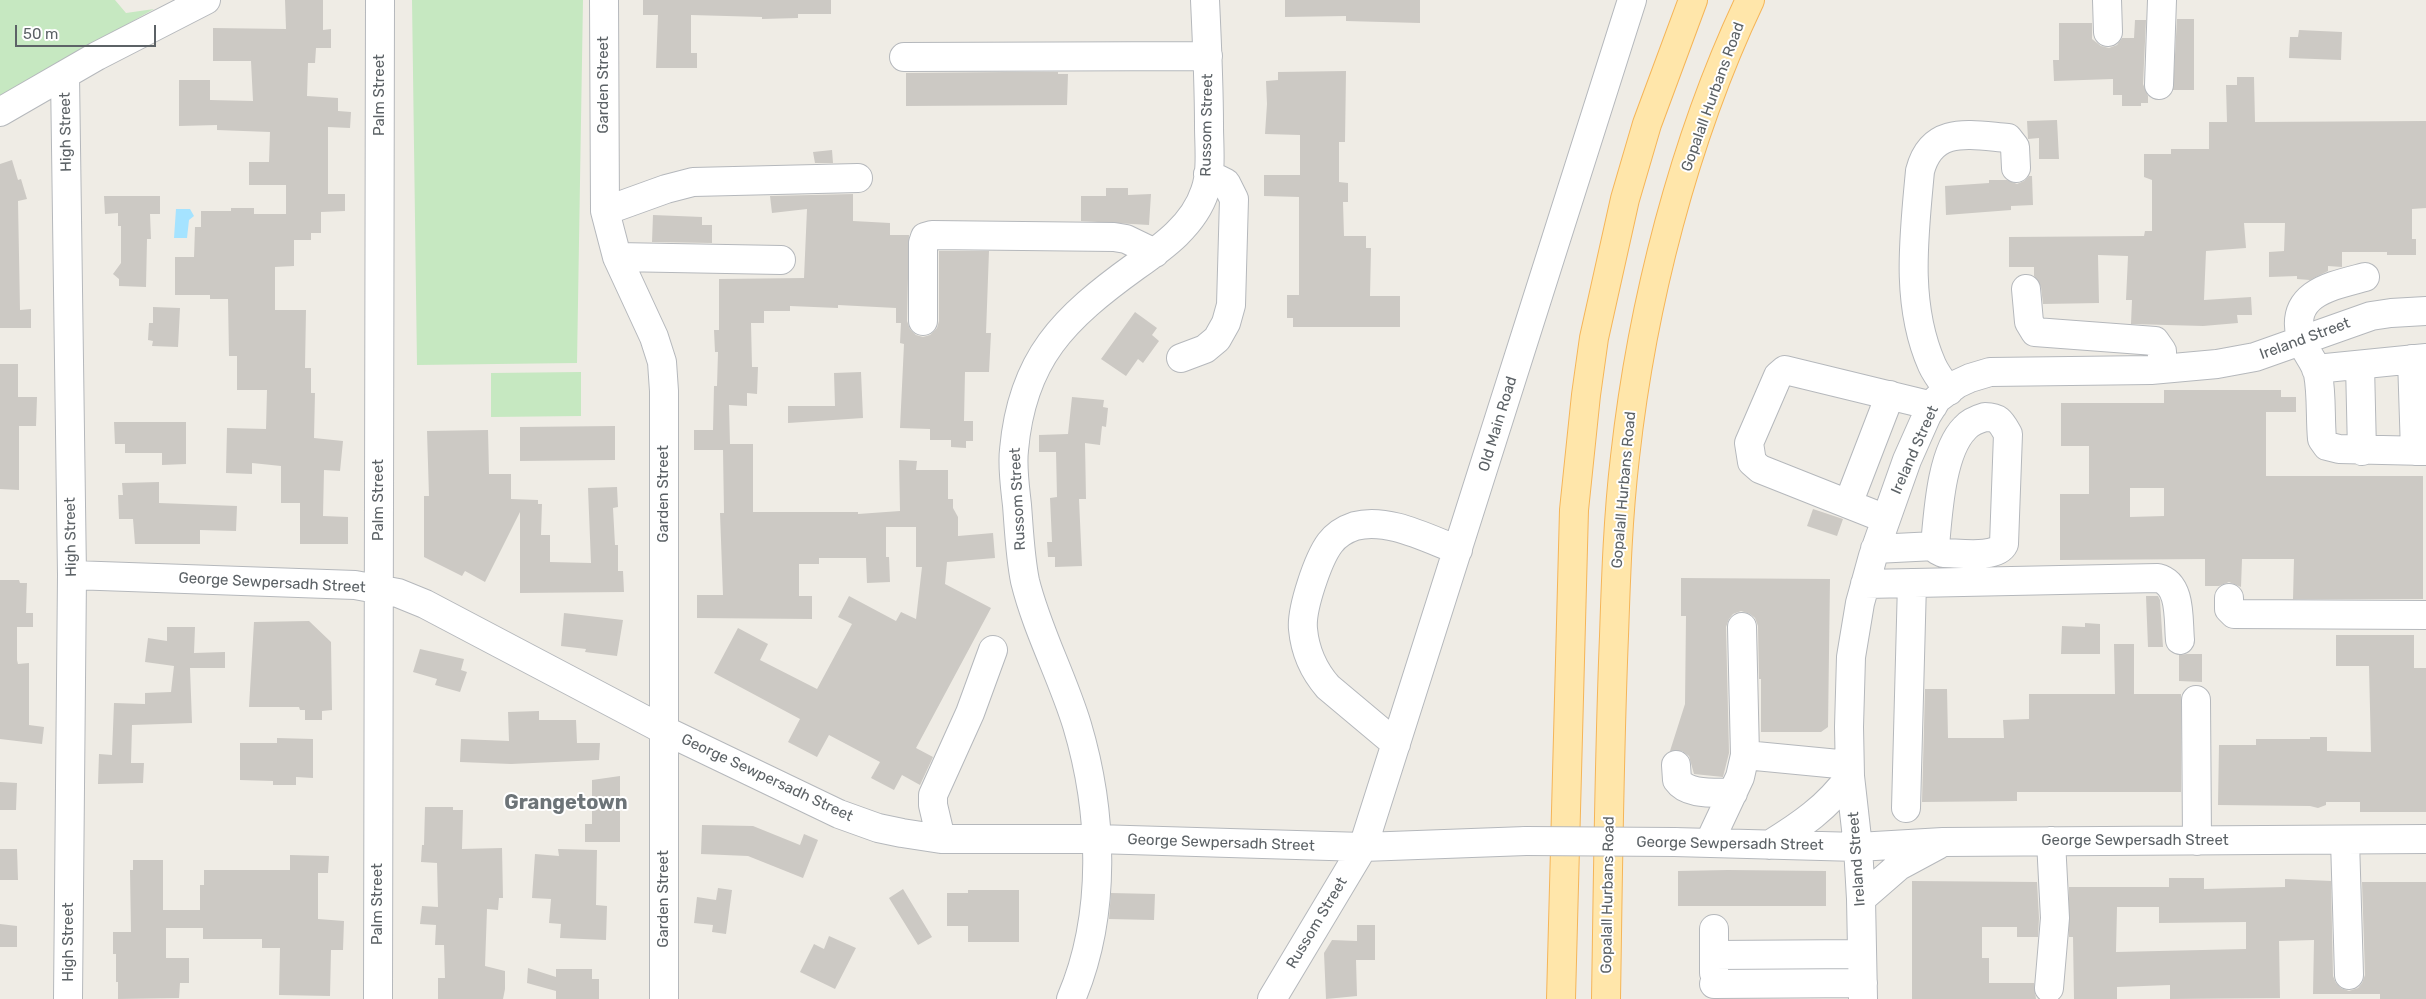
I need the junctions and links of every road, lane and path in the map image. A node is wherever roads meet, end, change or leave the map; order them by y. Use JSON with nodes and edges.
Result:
{"nodes":[{"id":1,"x":206,"y":0,"type":"edge"},
{"id":2,"x":380,"y":0,"type":"edge"},
{"id":3,"x":604,"y":0,"type":"edge"},
{"id":4,"x":1205,"y":0,"type":"edge"},
{"id":5,"x":1632,"y":0,"type":"edge"},
{"id":6,"x":1693,"y":0,"type":"edge"},
{"id":7,"x":1750,"y":0,"type":"edge"},
{"id":8,"x":2107,"y":0,"type":"edge"},
{"id":9,"x":2162,"y":0,"type":"edge"},
{"id":10,"x":173,"y":6,"type":"edge"},
{"id":11,"x":2108,"y":32,"type":"dead end"},
{"id":12,"x":1208,"y":56,"type":"junction"},
{"id":13,"x":904,"y":57,"type":"dead end"},
{"id":14,"x":65,"y":75,"type":"junction"},
{"id":15,"x":2159,"y":85,"type":"dead end"},
{"id":16,"x":0,"y":112,"type":"edge"},
{"id":17,"x":2016,"y":168,"type":"dead end"},
{"id":18,"x":1208,"y":174,"type":"junction"},
{"id":19,"x":858,"y":178,"type":"dead end"},
{"id":20,"x":605,"y":211,"type":"junction"},
{"id":21,"x":1190,"y":219,"type":"junction"},
{"id":22,"x":1232,"y":228,"type":"junction"},
{"id":23,"x":1155,"y":253,"type":"junction"},
{"id":24,"x":617,"y":257,"type":"junction"},
{"id":25,"x":781,"y":260,"type":"dead end"},
{"id":26,"x":2365,"y":277,"type":"dead end"},
{"id":27,"x":2026,"y":289,"type":"dead end"},
{"id":28,"x":2426,"y":311,"type":"edge"},
{"id":29,"x":923,"y":321,"type":"dead end"},
{"id":30,"x":2301,"y":340,"type":"junction"},
{"id":31,"x":1181,"y":358,"type":"dead end"},
{"id":32,"x":2419,"y":358,"type":"edge"},
{"id":33,"x":2360,"y":365,"type":"junction"},
{"id":34,"x":2162,"y":369,"type":"junction"},
{"id":35,"x":2316,"y":369,"type":"junction"},
{"id":36,"x":1890,"y":395,"type":"junction"},
{"id":37,"x":1941,"y":398,"type":"junction"},
{"id":38,"x":2362,"y":451,"type":"junction"},
{"id":39,"x":2421,"y":451,"type":"edge"},
{"id":40,"x":1848,"y":504,"type":"junction"},
{"id":41,"x":1886,"y":519,"type":"junction"},
{"id":42,"x":1935,"y":546,"type":"junction"},
{"id":43,"x":1875,"y":549,"type":"junction"},
{"id":44,"x":1458,"y":550,"type":"junction"},
{"id":45,"x":72,"y":575,"type":"junction"},
{"id":46,"x":1912,"y":583,"type":"junction"},
{"id":47,"x":1865,"y":584,"type":"junction"},
{"id":48,"x":380,"y":589,"type":"junction"},
{"id":49,"x":2229,"y":598,"type":"dead end"},
{"id":50,"x":2426,"y":615,"type":"edge"},
{"id":51,"x":1742,"y":627,"type":"dead end"},
{"id":52,"x":2180,"y":640,"type":"dead end"},
{"id":53,"x":993,"y":650,"type":"dead end"},
{"id":54,"x":2196,"y":700,"type":"dead end"},
{"id":55,"x":664,"y":730,"type":"junction"},
{"id":56,"x":1396,"y":744,"type":"junction"},
{"id":57,"x":1745,"y":755,"type":"junction"},
{"id":58,"x":1676,"y":765,"type":"dead end"},
{"id":59,"x":1850,"y":770,"type":"junction"},
{"id":60,"x":1733,"y":793,"type":"junction"},
{"id":61,"x":1906,"y":808,"type":"dead end"},
{"id":62,"x":941,"y":839,"type":"junction"},
{"id":63,"x":1096,"y":839,"type":"junction"},
{"id":64,"x":2345,"y":840,"type":"junction"},
{"id":65,"x":2426,"y":840,"type":"edge"},
{"id":66,"x":2051,"y":841,"type":"junction"},
{"id":67,"x":2197,"y":841,"type":"junction"},
{"id":68,"x":1943,"y":842,"type":"junction"},
{"id":69,"x":1709,"y":843,"type":"junction"},
{"id":70,"x":1769,"y":845,"type":"junction"},
{"id":71,"x":1858,"y":846,"type":"junction"},
{"id":72,"x":1363,"y":848,"type":"junction"},
{"id":73,"x":1861,"y":899,"type":"junction"},
{"id":74,"x":1862,"y":954,"type":"junction"},
{"id":75,"x":2349,"y":975,"type":"dead end"},
{"id":76,"x":2049,"y":988,"type":"dead end"},
{"id":77,"x":1714,"y":991,"type":"edge"},
{"id":78,"x":1863,"y":991,"type":"edge"},
{"id":79,"x":68,"y":999,"type":"edge"},
{"id":80,"x":378,"y":999,"type":"edge"},
{"id":81,"x":664,"y":999,"type":"edge"},
{"id":82,"x":1071,"y":999,"type":"edge"},
{"id":83,"x":1272,"y":999,"type":"edge"},
{"id":84,"x":1561,"y":999,"type":"edge"},
{"id":85,"x":1606,"y":999,"type":"edge"}],
"edges":[{"from":1,"to":10,"type":"street"},
{"from":2,"to":48,"type":"street","name":"Palm Street"},
{"from":3,"to":20,"type":"street","name":"Garden Street"},
{"from":4,"to":12,"type":"street","name":"Russom Street"},
{"from":5,"to":44,"type":"street","name":"Old Main Road"},
{"from":6,"to":84,"type":"main road"},
{"from":7,"to":85,"type":"main road","name":"Gopalall Hurbans Road"},
{"from":8,"to":11,"type":"street"},
{"from":9,"to":15,"type":"street"},
{"from":10,"to":14,"type":"street"},
{"from":12,"to":13,"type":"street"},
{"from":12,"to":18,"type":"street","name":"Russom Street"},
{"from":14,"to":16,"type":"street"},
{"from":14,"to":45,"type":"street","name":"High Street"},
{"from":17,"to":37,"type":"street"},
{"from":18,"to":21,"type":"street","name":"Russom Street"},
{"from":18,"to":22,"type":"street"},
{"from":19,"to":20,"type":"street"},
{"from":20,"to":24,"type":"street","name":"Garden Street"},
{"from":21,"to":22,"type":"street"},
{"from":21,"to":23,"type":"street","name":"Russom Street"},
{"from":22,"to":31,"type":"street"},
{"from":23,"to":29,"type":"street"},
{"from":23,"to":63,"type":"street","name":"Russom Street"},
{"from":24,"to":25,"type":"street"},
{"from":24,"to":55,"type":"street","name":"Garden Street"},
{"from":26,"to":30,"type":"street"},
{"from":27,"to":34,"type":"street"},
{"from":28,"to":30,"type":"street","name":"Ireland Street"},
{"from":30,"to":34,"type":"street","name":"Ireland Street"},
{"from":30,"to":35,"type":"street"},
{"from":32,"to":33,"type":"street"},
{"from":32,"to":39,"type":"street"},
{"from":33,"to":35,"type":"street"},
{"from":33,"to":38,"type":"street"},
{"from":34,"to":37,"type":"street","name":"Ireland Street"},
{"from":35,"to":38,"type":"street"},
{"from":36,"to":37,"type":"street"},
{"from":36,"to":40,"type":"street"},
{"from":36,"to":40,"type":"street"},
{"from":37,"to":41,"type":"street","name":"Ireland Street"},
{"from":38,"to":39,"type":"street"},
{"from":40,"to":41,"type":"street"},
{"from":41,"to":43,"type":"street","name":"Ireland Street"},
{"from":42,"to":42,"type":"street"},
{"from":42,"to":43,"type":"street"},
{"from":43,"to":47,"type":"street","name":"Ireland Street"},
{"from":44,"to":56,"type":"street","name":"Old Main Road"},
{"from":44,"to":56,"type":"street"},
{"from":45,"to":48,"type":"street","name":"George Sewpersadh Street"},
{"from":45,"to":79,"type":"street","name":"High Street"},
{"from":46,"to":47,"type":"street"},
{"from":46,"to":52,"type":"street"},
{"from":46,"to":61,"type":"street"},
{"from":47,"to":59,"type":"street","name":"Ireland Street"},
{"from":48,"to":55,"type":"street","name":"George Sewpersadh Street"},
{"from":48,"to":80,"type":"street","name":"Palm Street"},
{"from":49,"to":50,"type":"street"},
{"from":51,"to":57,"type":"street"},
{"from":53,"to":62,"type":"street"},
{"from":54,"to":67,"type":"street"},
{"from":55,"to":62,"type":"street","name":"George Sewpersadh Street"},
{"from":55,"to":81,"type":"street","name":"Garden Street"},
{"from":56,"to":72,"type":"street","name":"Old Main Road"},
{"from":57,"to":59,"type":"street"},
{"from":57,"to":60,"type":"street"},
{"from":58,"to":60,"type":"street"},
{"from":59,"to":70,"type":"street"},
{"from":59,"to":71,"type":"street","name":"Ireland Street"},
{"from":60,"to":69,"type":"street"},
{"from":62,"to":63,"type":"street","name":"George Sewpersadh Street"},
{"from":63,"to":72,"type":"street","name":"George Sewpersadh Street"},
{"from":63,"to":82,"type":"street","name":"Russom Street"},
{"from":64,"to":65,"type":"street","name":"George Sewpersadh Street"},
{"from":64,"to":67,"type":"street","name":"George Sewpersadh Street"},
{"from":64,"to":75,"type":"street"},
{"from":66,"to":67,"type":"street","name":"George Sewpersadh Street"},
{"from":66,"to":68,"type":"street","name":"George Sewpersadh Street"},
{"from":66,"to":76,"type":"street"},
{"from":68,"to":71,"type":"street","name":"George Sewpersadh Street"},
{"from":68,"to":73,"type":"street"},
{"from":69,"to":70,"type":"street","name":"George Sewpersadh Street"},
{"from":69,"to":72,"type":"street","name":"George Sewpersadh Street","bridge":true},
{"from":70,"to":71,"type":"street","name":"George Sewpersadh Street"},
{"from":71,"to":73,"type":"street","name":"Ireland Street"},
{"from":72,"to":83,"type":"street","name":"Russom Street"},
{"from":73,"to":74,"type":"street","name":"Ireland Street"},
{"from":74,"to":77,"type":"street"},
{"from":74,"to":78,"type":"street","name":"Ireland Street"},
{"from":77,"to":78,"type":"street"}]}
